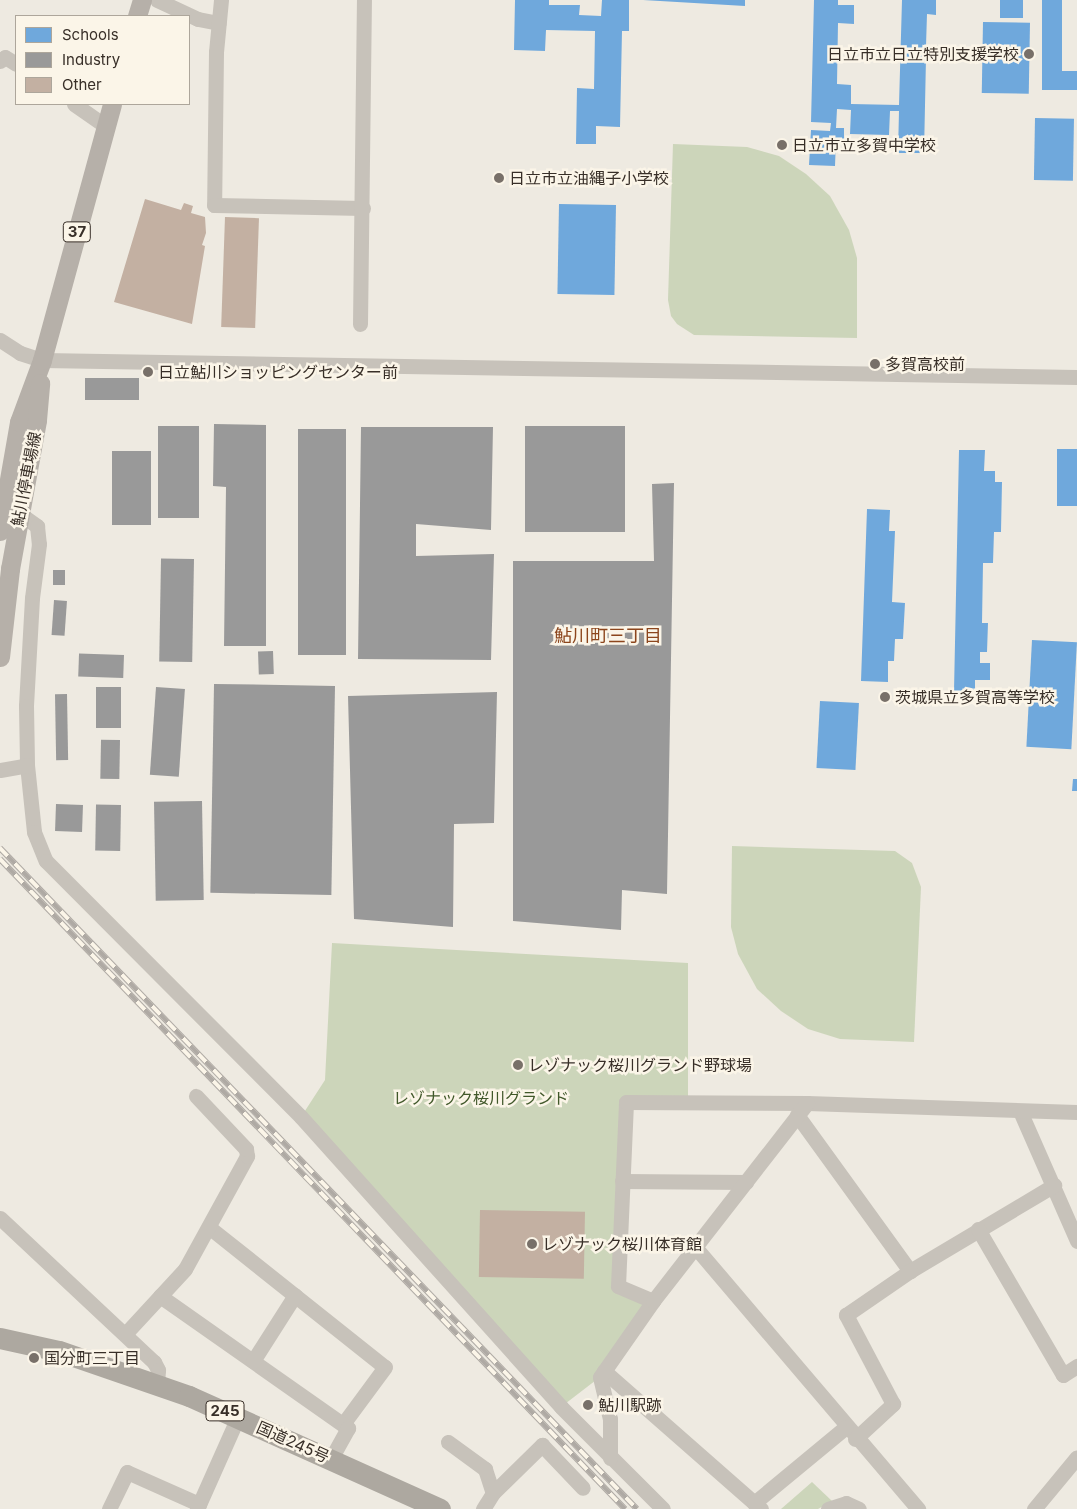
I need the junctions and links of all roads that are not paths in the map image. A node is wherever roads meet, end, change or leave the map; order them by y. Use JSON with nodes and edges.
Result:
{"nodes":[{"id":1,"x":142,"y":0,"type":"edge"},
{"id":2,"x":157,"y":0,"type":"edge"},
{"id":3,"x":221,"y":0,"type":"edge"},
{"id":4,"x":364,"y":0,"type":"edge"},
{"id":5,"x":185,"y":5,"type":"edge"},
{"id":6,"x":137,"y":15,"type":"edge"},
{"id":7,"x":219,"y":24,"type":"junction"},
{"id":8,"x":0,"y":61,"type":"edge"},
{"id":9,"x":15,"y":63,"type":"edge"},
{"id":10,"x":75,"y":105,"type":"edge"},
{"id":11,"x":112,"y":105,"type":"edge"},
{"id":12,"x":106,"y":126,"type":"junction"},
{"id":13,"x":362,"y":208,"type":"junction"},
{"id":14,"x":360,"y":324,"type":"dead end"},
{"id":15,"x":0,"y":340,"type":"edge"},
{"id":16,"x":42,"y":360,"type":"junction"},
{"id":17,"x":1077,"y":377,"type":"edge"},
{"id":18,"x":5,"y":472,"type":"edge"},
{"id":19,"x":20,"y":514,"type":"junction"},
{"id":20,"x":0,"y":531,"type":"edge"},
{"id":21,"x":0,"y":657,"type":"edge"},
{"id":22,"x":27,"y":765,"type":"junction"},
{"id":23,"x":0,"y":770,"type":"edge"},
{"id":24,"x":196,"y":1096,"type":"dead end"},
{"id":25,"x":802,"y":1109,"type":"junction"},
{"id":26,"x":1020,"y":1111,"type":"junction"},
{"id":27,"x":1077,"y":1112,"type":"edge"},
{"id":28,"x":622,"y":1181,"type":"junction"},
{"id":29,"x":746,"y":1182,"type":"junction"},
{"id":30,"x":1054,"y":1185,"type":"junction"},
{"id":31,"x":0,"y":1218,"type":"edge"},
{"id":32,"x":210,"y":1228,"type":"junction"},
{"id":33,"x":978,"y":1230,"type":"junction"},
{"id":34,"x":1077,"y":1241,"type":"edge"},
{"id":35,"x":696,"y":1248,"type":"junction"},
{"id":36,"x":910,"y":1271,"type":"junction"},
{"id":37,"x":295,"y":1295,"type":"junction"},
{"id":38,"x":160,"y":1296,"type":"junction"},
{"id":39,"x":653,"y":1301,"type":"junction"},
{"id":40,"x":126,"y":1333,"type":"junction"},
{"id":41,"x":0,"y":1338,"type":"edge"},
{"id":42,"x":253,"y":1361,"type":"junction"},
{"id":43,"x":1077,"y":1366,"type":"edge"},
{"id":44,"x":604,"y":1371,"type":"junction"},
{"id":45,"x":157,"y":1384,"type":"junction"},
{"id":46,"x":238,"y":1417,"type":"junction"},
{"id":47,"x":342,"y":1424,"type":"junction"},
{"id":48,"x":850,"y":1433,"type":"junction"},
{"id":49,"x":448,"y":1442,"type":"dead end"},
{"id":50,"x":1077,"y":1457,"type":"edge"},
{"id":51,"x":331,"y":1458,"type":"junction"},
{"id":52,"x":610,"y":1458,"type":"junction"},
{"id":53,"x":583,"y":1488,"type":"dead end"},
{"id":54,"x":493,"y":1493,"type":"junction"},
{"id":55,"x":757,"y":1506,"type":"edge"},
{"id":56,"x":198,"y":1507,"type":"edge"},
{"id":57,"x":109,"y":1509,"type":"edge"},
{"id":58,"x":440,"y":1509,"type":"edge"},
{"id":59,"x":483,"y":1509,"type":"edge"},
{"id":60,"x":663,"y":1509,"type":"edge"},
{"id":61,"x":828,"y":1509,"type":"edge"},
{"id":62,"x":859,"y":1509,"type":"edge"},
{"id":63,"x":918,"y":1509,"type":"edge"},
{"id":64,"x":1034,"y":1509,"type":"edge"}],
"edges":[{"from":1,"to":6,"type":"main road"},
{"from":2,"to":5,"type":"street"},
{"from":3,"to":7,"type":"street"},
{"from":4,"to":13,"type":"street"},
{"from":5,"to":7,"type":"street"},
{"from":7,"to":13,"type":"street"},
{"from":8,"to":9,"type":"street"},
{"from":10,"to":12,"type":"street"},
{"from":11,"to":12,"type":"main road","name":"鮎川停車場線","number":"37"},
{"from":12,"to":16,"type":"main road","name":"鮎川停車場線","number":"37"},
{"from":13,"to":14,"type":"street"},
{"from":15,"to":16,"type":"street"},
{"from":16,"to":17,"type":"street"},
{"from":16,"to":18,"type":"main road","name":"鮎川停車場線","number":"37"},
{"from":16,"to":19,"type":"main road","name":"鮎川停車場線","number":"37"},
{"from":18,"to":20,"type":"main road","name":"鮎川停車場線","number":"37"},
{"from":19,"to":21,"type":"main road","name":"鮎川停車場線","number":"37"},
{"from":19,"to":22,"type":"street"},
{"from":22,"to":23,"type":"street"},
{"from":22,"to":52,"type":"street"},
{"from":24,"to":32,"type":"street"},
{"from":25,"to":26,"type":"street"},
{"from":25,"to":28,"type":"street"},
{"from":25,"to":29,"type":"street"},
{"from":25,"to":36,"type":"street"},
{"from":26,"to":27,"type":"street"},
{"from":26,"to":30,"type":"street"},
{"from":28,"to":29,"type":"street"},
{"from":28,"to":39,"type":"street"},
{"from":29,"to":35,"type":"street"},
{"from":30,"to":33,"type":"street"},
{"from":30,"to":34,"type":"street"},
{"from":31,"to":40,"type":"street"},
{"from":32,"to":37,"type":"street"},
{"from":32,"to":38,"type":"street"},
{"from":33,"to":36,"type":"street"},
{"from":33,"to":43,"type":"street"},
{"from":35,"to":39,"type":"street"},
{"from":35,"to":48,"type":"street"},
{"from":36,"to":48,"type":"street"},
{"from":37,"to":42,"type":"street"},
{"from":37,"to":47,"type":"street"},
{"from":38,"to":40,"type":"street"},
{"from":38,"to":42,"type":"street"},
{"from":39,"to":44,"type":"street"},
{"from":40,"to":45,"type":"street"},
{"from":41,"to":45,"type":"highway","name":"国道245号","number":"245"},
{"from":42,"to":47,"type":"street"},
{"from":44,"to":52,"type":"street"},
{"from":44,"to":55,"type":"street"},
{"from":45,"to":46,"type":"highway","name":"国道245号","number":"245"},
{"from":46,"to":51,"type":"highway","name":"国道245号","number":"245"},
{"from":46,"to":56,"type":"street"},
{"from":47,"to":51,"type":"street"},
{"from":48,"to":55,"type":"street"},
{"from":48,"to":63,"type":"street"},
{"from":49,"to":54,"type":"street"},
{"from":50,"to":64,"type":"street"},
{"from":51,"to":58,"type":"highway","name":"国道245号","number":"245"},
{"from":52,"to":60,"type":"street"},
{"from":53,"to":54,"type":"street"},
{"from":54,"to":59,"type":"street"},
{"from":56,"to":57,"type":"street"},
{"from":61,"to":62,"type":"street"}]}
